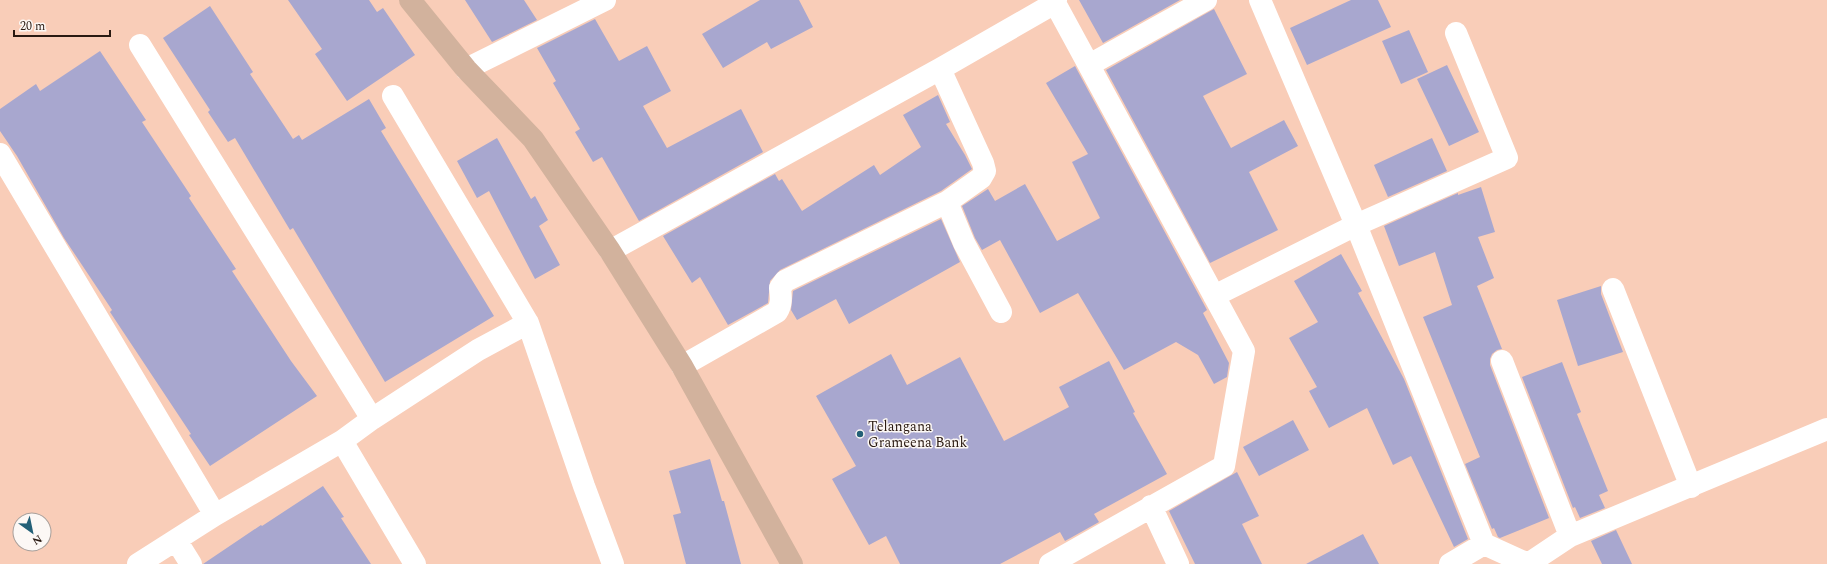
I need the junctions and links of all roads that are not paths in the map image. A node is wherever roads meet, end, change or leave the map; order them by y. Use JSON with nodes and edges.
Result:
{"nodes":[{"id":1,"x":410,"y":0,"type":"edge"},
{"id":2,"x":605,"y":0,"type":"edge"},
{"id":3,"x":1206,"y":0,"type":"edge"},
{"id":4,"x":1260,"y":0,"type":"edge"},
{"id":5,"x":1056,"y":1,"type":"edge"},
{"id":6,"x":1456,"y":33,"type":"dead end"},
{"id":7,"x":140,"y":44,"type":"dead end"},
{"id":8,"x":1089,"y":65,"type":"junction"},
{"id":9,"x":466,"y":69,"type":"junction"},
{"id":10,"x":940,"y":69,"type":"junction"},
{"id":11,"x":393,"y":96,"type":"dead end"},
{"id":12,"x":0,"y":154,"type":"edge"},
{"id":13,"x":947,"y":202,"type":"junction"},
{"id":14,"x":1356,"y":225,"type":"junction"},
{"id":15,"x":610,"y":251,"type":"junction"},
{"id":16,"x":1613,"y":289,"type":"dead end"},
{"id":17,"x":1214,"y":296,"type":"junction"},
{"id":18,"x":1001,"y":312,"type":"dead end"},
{"id":19,"x":528,"y":323,"type":"junction"},
{"id":20,"x":1502,"y":361,"type":"dead end"},
{"id":21,"x":682,"y":366,"type":"junction"},
{"id":22,"x":372,"y":419,"type":"junction"},
{"id":23,"x":1827,"y":429,"type":"edge"},
{"id":24,"x":342,"y":441,"type":"junction"},
{"id":25,"x":1691,"y":487,"type":"junction"},
{"id":26,"x":1152,"y":506,"type":"junction"},
{"id":27,"x":215,"y":515,"type":"junction"},
{"id":28,"x":1570,"y":536,"type":"junction"},
{"id":29,"x":176,"y":540,"type":"junction"},
{"id":30,"x":1484,"y":544,"type":"junction"},
{"id":31,"x":138,"y":564,"type":"edge"},
{"id":32,"x":191,"y":564,"type":"edge"},
{"id":33,"x":415,"y":564,"type":"edge"},
{"id":34,"x":613,"y":564,"type":"edge"},
{"id":35,"x":792,"y":564,"type":"edge"},
{"id":36,"x":1050,"y":564,"type":"edge"},
{"id":37,"x":1178,"y":564,"type":"edge"},
{"id":38,"x":1450,"y":564,"type":"edge"},
{"id":39,"x":1528,"y":564,"type":"edge"}],
"edges":[{"from":1,"to":9,"type":"main road"},
{"from":2,"to":9,"type":"street"},
{"from":3,"to":8,"type":"street"},
{"from":4,"to":14,"type":"street"},
{"from":5,"to":8,"type":"street"},
{"from":5,"to":10,"type":"street"},
{"from":6,"to":14,"type":"street"},
{"from":7,"to":22,"type":"street"},
{"from":8,"to":17,"type":"street"},
{"from":9,"to":15,"type":"main road"},
{"from":10,"to":13,"type":"street"},
{"from":10,"to":15,"type":"street"},
{"from":11,"to":19,"type":"street"},
{"from":12,"to":27,"type":"street"},
{"from":13,"to":18,"type":"street"},
{"from":13,"to":21,"type":"street"},
{"from":14,"to":17,"type":"street"},
{"from":14,"to":30,"type":"street"},
{"from":15,"to":21,"type":"main road"},
{"from":16,"to":25,"type":"street"},
{"from":17,"to":26,"type":"street"},
{"from":19,"to":22,"type":"street"},
{"from":19,"to":34,"type":"street"},
{"from":20,"to":28,"type":"street"},
{"from":21,"to":35,"type":"main road"},
{"from":22,"to":24,"type":"street"},
{"from":23,"to":25,"type":"street"},
{"from":24,"to":27,"type":"street"},
{"from":24,"to":33,"type":"street"},
{"from":25,"to":28,"type":"street"},
{"from":26,"to":36,"type":"street"},
{"from":26,"to":37,"type":"street"},
{"from":27,"to":29,"type":"street"},
{"from":28,"to":39,"type":"street"},
{"from":29,"to":31,"type":"street"},
{"from":29,"to":32,"type":"street"},
{"from":30,"to":38,"type":"street"},
{"from":30,"to":39,"type":"street"}]}
